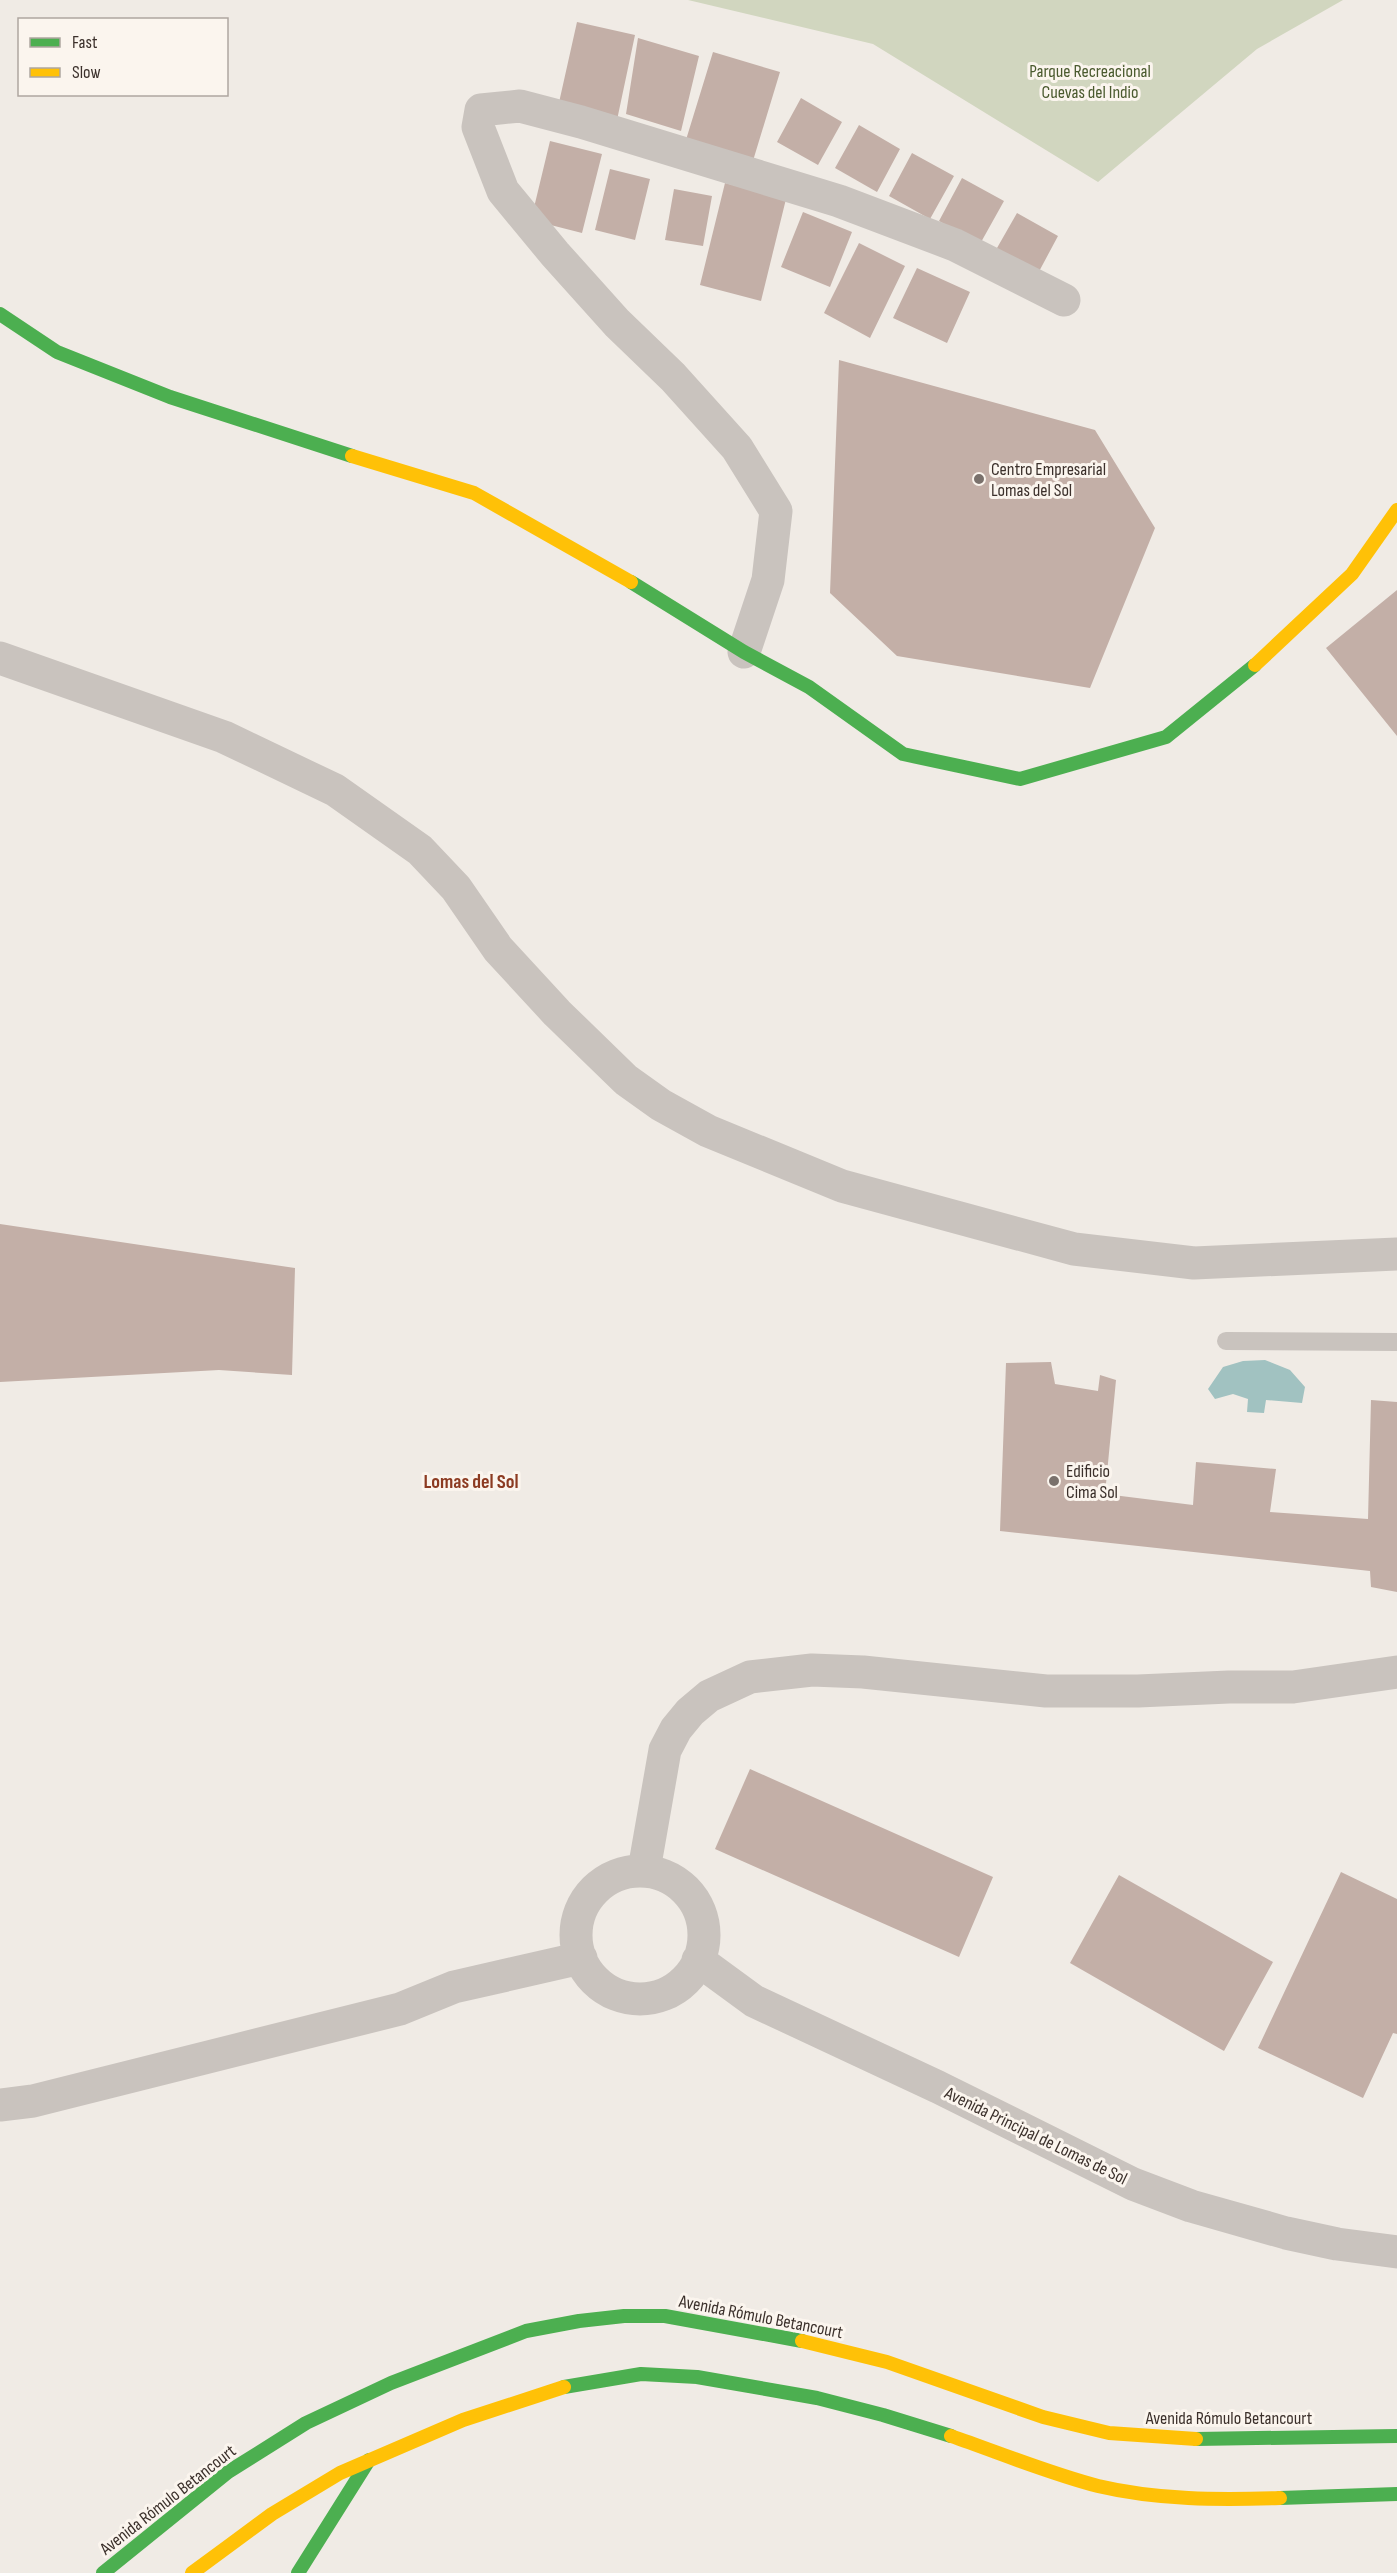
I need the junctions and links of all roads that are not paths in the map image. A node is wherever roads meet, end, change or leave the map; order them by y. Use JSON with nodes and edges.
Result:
{"nodes":[{"id":1,"x":1064,"y":300,"type":"dead end"},
{"id":2,"x":0,"y":314,"type":"edge"},
{"id":3,"x":1397,"y":510,"type":"edge"},
{"id":4,"x":744,"y":652,"type":"junction"},
{"id":5,"x":0,"y":658,"type":"edge"},
{"id":6,"x":1397,"y":1254,"type":"edge"},
{"id":7,"x":1226,"y":1341,"type":"dead end"},
{"id":8,"x":1397,"y":1342,"type":"edge"},
{"id":9,"x":1397,"y":1671,"type":"edge"},
{"id":10,"x":644,"y":1870,"type":"junction"},
{"id":11,"x":581,"y":1958,"type":"junction"},
{"id":12,"x":698,"y":1960,"type":"junction"},
{"id":13,"x":0,"y":2105,"type":"edge"},
{"id":14,"x":1397,"y":2252,"type":"edge"},
{"id":15,"x":1397,"y":2436,"type":"edge"},
{"id":16,"x":369,"y":2460,"type":"junction"},
{"id":17,"x":1397,"y":2494,"type":"edge"},
{"id":18,"x":103,"y":2573,"type":"edge"},
{"id":19,"x":192,"y":2573,"type":"edge"},
{"id":20,"x":298,"y":2573,"type":"edge"}],
"edges":[{"from":1,"to":4,"type":"street"},
{"from":2,"to":4,"type":"main road"},
{"from":3,"to":4,"type":"main road"},
{"from":5,"to":6,"type":"street"},
{"from":7,"to":8,"type":"lane"},
{"from":9,"to":10,"type":"street"},
{"from":10,"to":11,"type":"street"},
{"from":10,"to":12,"type":"street"},
{"from":11,"to":12,"type":"street"},
{"from":11,"to":13,"type":"street"},
{"from":12,"to":14,"type":"street","name":"Avenida Principal de Lomas de Sol"},
{"from":15,"to":18,"type":"main road","name":"Avenida Rómulo Betancourt"},
{"from":16,"to":17,"type":"main road"},
{"from":16,"to":19,"type":"main road"},
{"from":16,"to":20,"type":"main road"}]}
